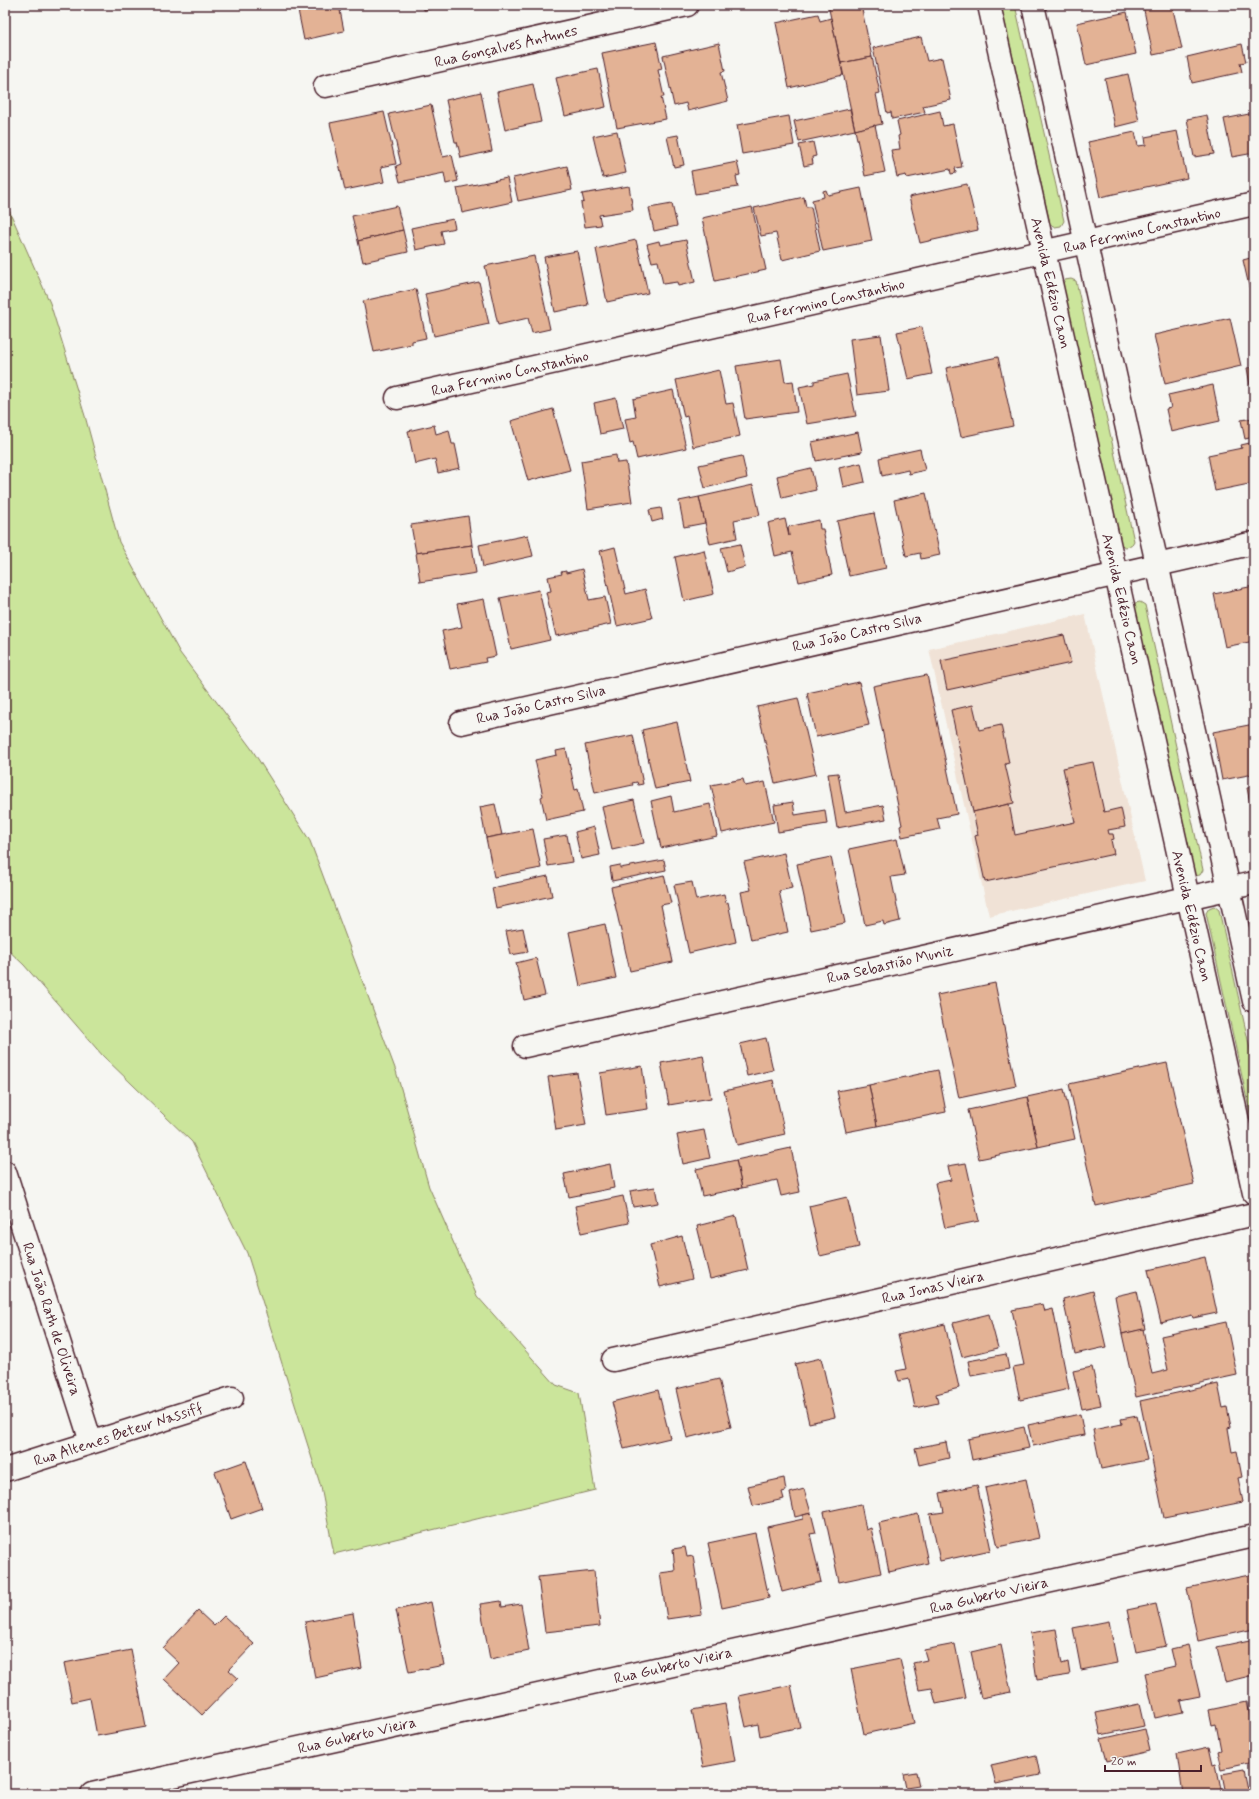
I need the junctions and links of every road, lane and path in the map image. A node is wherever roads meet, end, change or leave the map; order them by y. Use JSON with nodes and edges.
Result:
{"nodes":[{"id":1,"x":687,"y":5,"type":"edge"},
{"id":2,"x":989,"y":5,"type":"edge"},
{"id":3,"x":1033,"y":5,"type":"edge"},
{"id":4,"x":324,"y":86,"type":"dead end"},
{"id":5,"x":1254,"y":204,"type":"edge"},
{"id":6,"x":1086,"y":242,"type":"junction"},
{"id":7,"x":1044,"y":252,"type":"junction"},
{"id":8,"x":397,"y":398,"type":"dead end"},
{"id":9,"x":1254,"y":543,"type":"edge"},
{"id":10,"x":1157,"y":565,"type":"junction"},
{"id":11,"x":1116,"y":574,"type":"junction"},
{"id":12,"x":461,"y":722,"type":"dead end"},
{"id":13,"x":1254,"y":883,"type":"edge"},
{"id":14,"x":1229,"y":889,"type":"junction"},
{"id":15,"x":1188,"y":898,"type":"junction"},
{"id":16,"x":1254,"y":1001,"type":"edge"},
{"id":17,"x":525,"y":1046,"type":"dead end"},
{"id":18,"x":5,"y":1172,"type":"edge"},
{"id":19,"x":1254,"y":1194,"type":"edge"},
{"id":20,"x":1254,"y":1214,"type":"edge"},
{"id":21,"x":613,"y":1360,"type":"dead end"},
{"id":22,"x":232,"y":1398,"type":"dead end"},
{"id":23,"x":91,"y":1442,"type":"junction"},
{"id":24,"x":5,"y":1470,"type":"edge"},
{"id":25,"x":1254,"y":1536,"type":"edge"},
{"id":26,"x":92,"y":1794,"type":"edge"}],
"edges":[{"from":1,"to":4,"type":"street","name":"Rua Gonçalves Antunes"},
{"from":2,"to":7,"type":"street","name":"Avenida Edézio Caon"},
{"from":3,"to":6,"type":"street"},
{"from":5,"to":6,"type":"street","name":"Rua Fermino Constantino"},
{"from":6,"to":7,"type":"street","name":"Rua Fermino Constantino"},
{"from":6,"to":10,"type":"street"},
{"from":7,"to":8,"type":"street","name":"Rua Fermino Constantino"},
{"from":7,"to":11,"type":"street","name":"Avenida Edézio Caon"},
{"from":9,"to":10,"type":"street","name":"Rua João Castro Silva"},
{"from":10,"to":11,"type":"street","name":"Rua João Castro Silva"},
{"from":10,"to":14,"type":"street"},
{"from":11,"to":12,"type":"street","name":"Rua João Castro Silva"},
{"from":11,"to":15,"type":"street","name":"Avenida Edézio Caon"},
{"from":13,"to":14,"type":"street","name":"Rua Sebastião Muniz"},
{"from":14,"to":15,"type":"street","name":"Rua Sebastião Muniz"},
{"from":14,"to":16,"type":"street"},
{"from":15,"to":17,"type":"street","name":"Rua Sebastião Muniz"},
{"from":15,"to":19,"type":"street","name":"Avenida Edézio Caon"},
{"from":18,"to":23,"type":"street","name":"Rua João Rath de Oliveira"},
{"from":20,"to":21,"type":"street","name":"Rua Jonas Vieira"},
{"from":22,"to":23,"type":"street","name":"Rua Altenes Beteur Nassiff"},
{"from":23,"to":24,"type":"street","name":"Rua Altenes Beteur Nassiff"},
{"from":25,"to":26,"type":"street","name":"Rua Guberto Vieira"}]}
